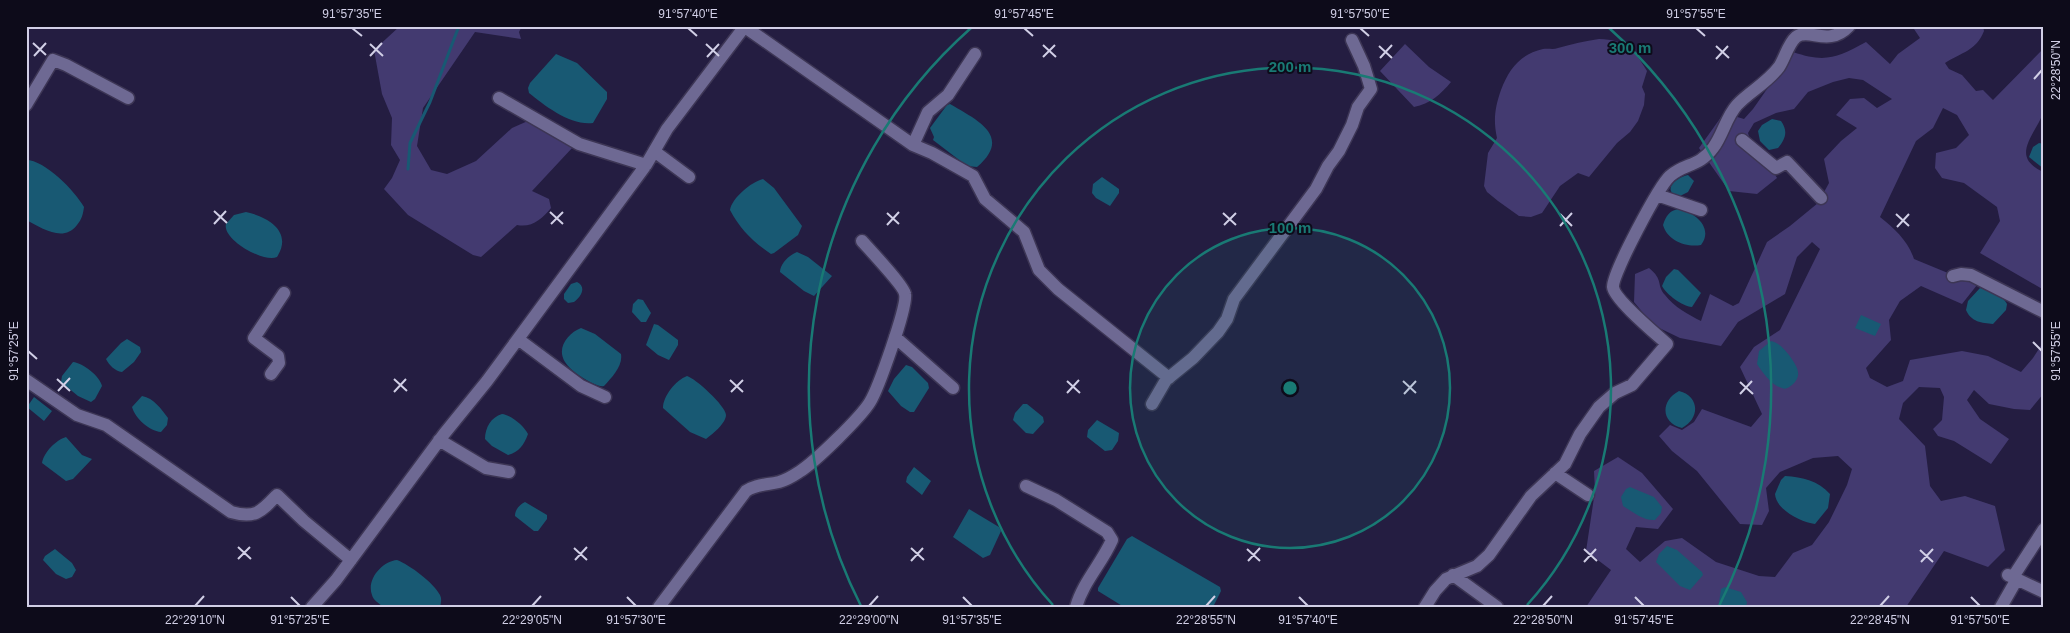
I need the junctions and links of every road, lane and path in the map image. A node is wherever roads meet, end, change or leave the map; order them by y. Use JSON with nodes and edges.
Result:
{"nodes":[{"id":1,"x":745,"y":26,"type":"edge"},
{"id":2,"x":1849,"y":26,"type":"edge"},
{"id":3,"x":1352,"y":40,"type":"dead end"},
{"id":4,"x":975,"y":54,"type":"dead end"},
{"id":5,"x":128,"y":98,"type":"dead end"},
{"id":6,"x":499,"y":98,"type":"dead end"},
{"id":7,"x":26,"y":104,"type":"edge"},
{"id":8,"x":1742,"y":140,"type":"dead end"},
{"id":9,"x":913,"y":144,"type":"junction"},
{"id":10,"x":654,"y":151,"type":"junction"},
{"id":11,"x":646,"y":165,"type":"junction"},
{"id":12,"x":688,"y":178,"type":"dead end"},
{"id":13,"x":1657,"y":195,"type":"junction"},
{"id":14,"x":1820,"y":198,"type":"dead end"},
{"id":15,"x":1700,"y":210,"type":"dead end"},
{"id":16,"x":862,"y":241,"type":"dead end"},
{"id":17,"x":1953,"y":276,"type":"dead end"},
{"id":18,"x":284,"y":293,"type":"dead end"},
{"id":19,"x":2044,"y":312,"type":"edge"},
{"id":20,"x":895,"y":337,"type":"junction"},
{"id":21,"x":518,"y":339,"type":"junction"},
{"id":22,"x":271,"y":374,"type":"dead end"},
{"id":23,"x":1169,"y":378,"type":"junction"},
{"id":24,"x":26,"y":380,"type":"edge"},
{"id":25,"x":954,"y":388,"type":"dead end"},
{"id":26,"x":605,"y":397,"type":"dead end"},
{"id":27,"x":1152,"y":404,"type":"dead end"},
{"id":28,"x":439,"y":440,"type":"junction"},
{"id":29,"x":509,"y":472,"type":"dead end"},
{"id":30,"x":1555,"y":473,"type":"junction"},
{"id":31,"x":1026,"y":486,"type":"dead end"},
{"id":32,"x":1588,"y":496,"type":"dead end"},
{"id":33,"x":2044,"y":529,"type":"edge"},
{"id":34,"x":351,"y":560,"type":"junction"},
{"id":35,"x":1453,"y":575,"type":"junction"},
{"id":36,"x":2013,"y":577,"type":"junction"},
{"id":37,"x":2044,"y":592,"type":"edge"},
{"id":38,"x":312,"y":607,"type":"edge"},
{"id":39,"x":659,"y":607,"type":"edge"},
{"id":40,"x":1076,"y":607,"type":"edge"},
{"id":41,"x":1425,"y":607,"type":"edge"},
{"id":42,"x":1497,"y":607,"type":"edge"},
{"id":43,"x":2001,"y":607,"type":"edge"}],
"edges":[{"from":1,"to":9,"type":"street"},
{"from":1,"to":10,"type":"street"},
{"from":2,"to":13,"type":"street"},
{"from":3,"to":23,"type":"street"},
{"from":4,"to":9,"type":"street"},
{"from":5,"to":7,"type":"street"},
{"from":6,"to":11,"type":"street"},
{"from":8,"to":14,"type":"street"},
{"from":9,"to":23,"type":"street"},
{"from":10,"to":11,"type":"street"},
{"from":10,"to":12,"type":"street"},
{"from":11,"to":21,"type":"street"},
{"from":13,"to":15,"type":"street"},
{"from":13,"to":30,"type":"street"},
{"from":16,"to":20,"type":"street"},
{"from":17,"to":19,"type":"street"},
{"from":18,"to":22,"type":"street"},
{"from":20,"to":25,"type":"street"},
{"from":20,"to":39,"type":"street"},
{"from":21,"to":26,"type":"street"},
{"from":21,"to":28,"type":"street"},
{"from":23,"to":27,"type":"street"},
{"from":24,"to":34,"type":"street"},
{"from":28,"to":29,"type":"street"},
{"from":28,"to":34,"type":"street"},
{"from":30,"to":32,"type":"street"},
{"from":30,"to":35,"type":"street"},
{"from":31,"to":40,"type":"street"},
{"from":33,"to":36,"type":"street"},
{"from":34,"to":38,"type":"street"},
{"from":35,"to":41,"type":"street"},
{"from":35,"to":42,"type":"street"},
{"from":36,"to":37,"type":"street"},
{"from":36,"to":43,"type":"street"}]}
